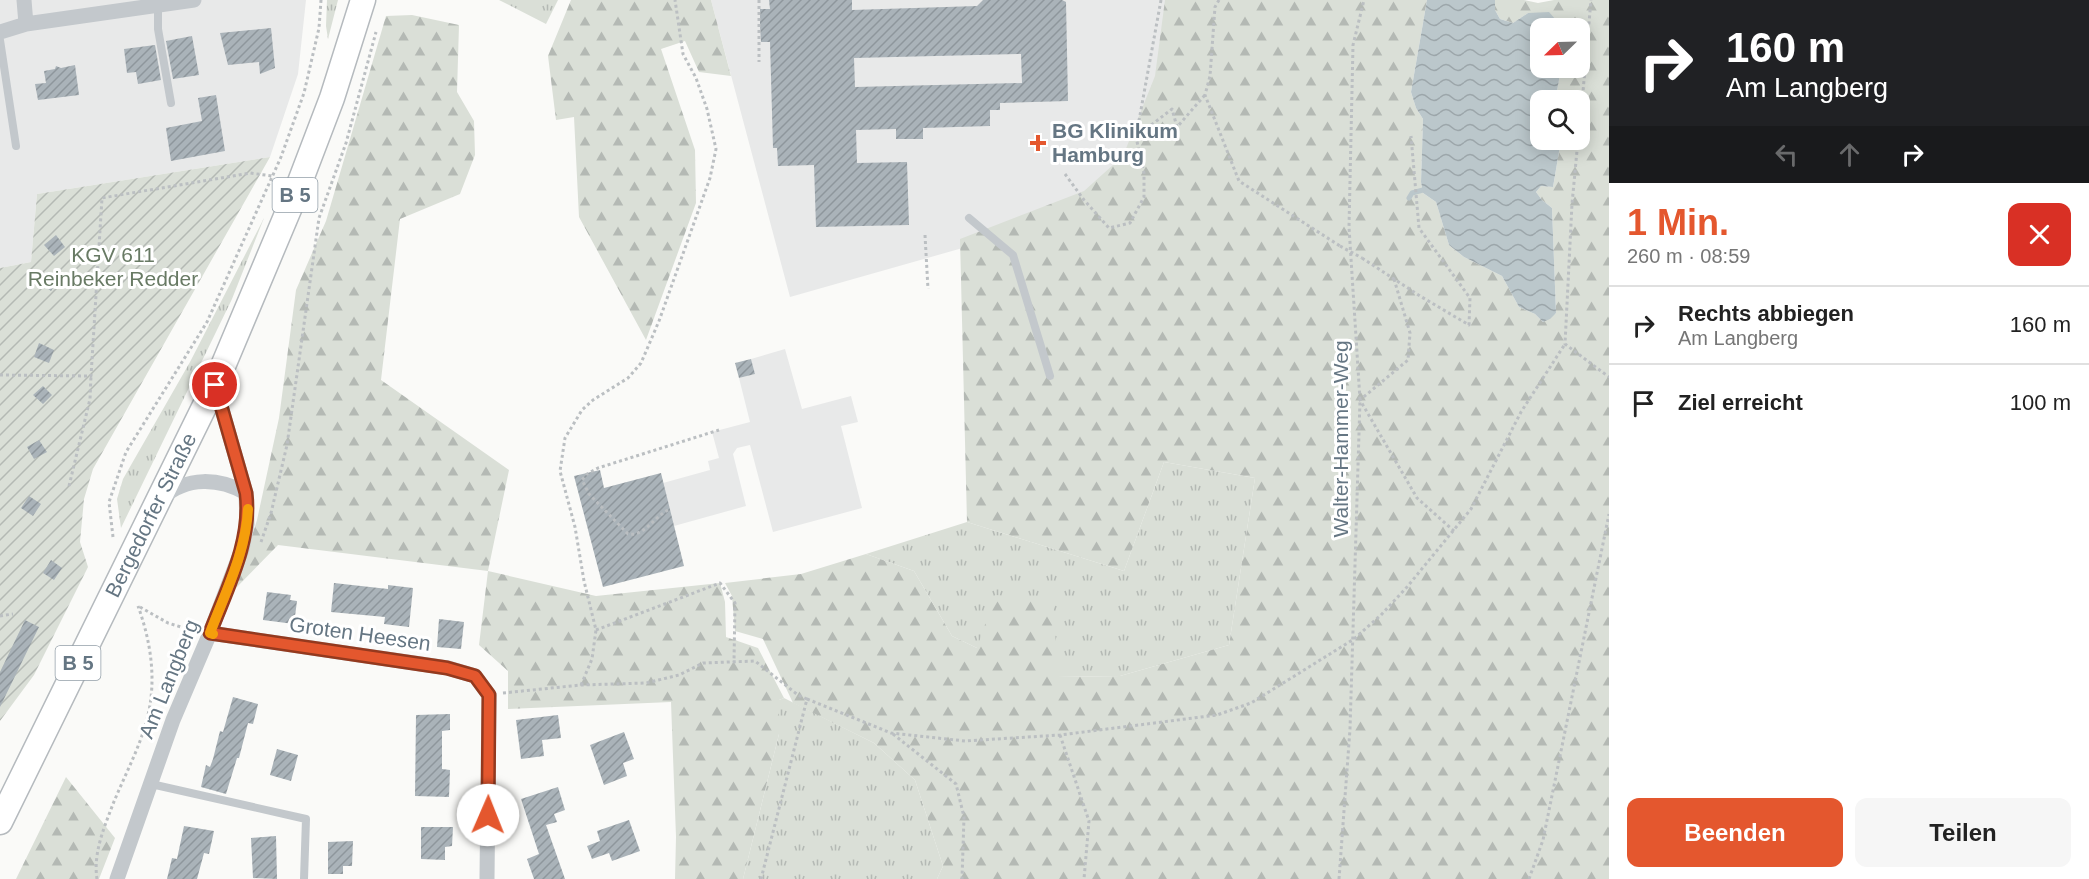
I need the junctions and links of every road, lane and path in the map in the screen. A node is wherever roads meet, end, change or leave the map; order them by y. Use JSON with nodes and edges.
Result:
{"nodes":[{"id":1,"x":24,"y":0,"type":"edge"},
{"id":2,"x":194,"y":0,"type":"edge"},
{"id":3,"x":321,"y":0,"type":"edge"},
{"id":4,"x":363,"y":0,"type":"edge"},
{"id":5,"x":675,"y":0,"type":"edge"},
{"id":6,"x":759,"y":0,"type":"edge"},
{"id":7,"x":1161,"y":0,"type":"edge"},
{"id":8,"x":1219,"y":0,"type":"edge"},
{"id":9,"x":1364,"y":0,"type":"edge"},
{"id":10,"x":1591,"y":0,"type":"edge"},
{"id":11,"x":158,"y":6,"type":"junction"},
{"id":12,"x":379,"y":22,"type":"dead end"},
{"id":13,"x":26,"y":24,"type":"junction"},
{"id":14,"x":0,"y":32,"type":"edge"},
{"id":15,"x":0,"y":40,"type":"edge"},
{"id":16,"x":759,"y":62,"type":"dead end"},
{"id":17,"x":1583,"y":90,"type":"edge"},
{"id":18,"x":1205,"y":95,"type":"junction"},
{"id":19,"x":171,"y":104,"type":"dead end"},
{"id":20,"x":1411,"y":136,"type":"dead end"},
{"id":21,"x":1136,"y":137,"type":"junction"},
{"id":22,"x":16,"y":146,"type":"dead end"},
{"id":23,"x":1577,"y":150,"type":"edge"},
{"id":24,"x":1065,"y":174,"type":"dead end"},
{"id":25,"x":273,"y":176,"type":"junction"},
{"id":26,"x":969,"y":218,"type":"dead end"},
{"id":27,"x":925,"y":235,"type":"dead end"},
{"id":28,"x":1394,"y":279,"type":"junction"},
{"id":29,"x":928,"y":289,"type":"dead end"},
{"id":30,"x":1565,"y":344,"type":"junction"},
{"id":31,"x":0,"y":375,"type":"edge"},
{"id":32,"x":91,"y":376,"type":"junction"},
{"id":33,"x":1050,"y":376,"type":"dead end"},
{"id":34,"x":1609,"y":377,"type":"edge"},
{"id":35,"x":215,"y":385,"type":"junction"},
{"id":36,"x":1360,"y":400,"type":"junction"},
{"id":37,"x":719,"y":430,"type":"dead end"},
{"id":38,"x":69,"y":486,"type":"dead end"},
{"id":39,"x":246,"y":493,"type":"junction"},
{"id":40,"x":157,"y":503,"type":"junction"},
{"id":41,"x":668,"y":510,"type":"dead end"},
{"id":42,"x":1609,"y":514,"type":"edge"},
{"id":43,"x":1454,"y":531,"type":"junction"},
{"id":44,"x":113,"y":537,"type":"dead end"},
{"id":45,"x":261,"y":542,"type":"dead end"},
{"id":46,"x":13,"y":614,"type":"dead end"},
{"id":47,"x":0,"y":616,"type":"edge"},
{"id":48,"x":596,"y":630,"type":"junction"},
{"id":49,"x":210,"y":633,"type":"junction"},
{"id":50,"x":1354,"y":639,"type":"junction"},
{"id":51,"x":734,"y":662,"type":"junction"},
{"id":52,"x":581,"y":685,"type":"junction"},
{"id":53,"x":489,"y":695,"type":"junction"},
{"id":54,"x":807,"y":699,"type":"junction"},
{"id":55,"x":891,"y":732,"type":"junction"},
{"id":56,"x":1060,"y":735,"type":"junction"},
{"id":57,"x":152,"y":784,"type":"junction"},
{"id":58,"x":0,"y":822,"type":"edge"},
{"id":59,"x":97,"y":879,"type":"edge"},
{"id":60,"x":117,"y":879,"type":"edge"},
{"id":61,"x":304,"y":879,"type":"edge"},
{"id":62,"x":487,"y":879,"type":"edge"},
{"id":63,"x":761,"y":879,"type":"edge"},
{"id":64,"x":962,"y":879,"type":"edge"},
{"id":65,"x":1084,"y":879,"type":"edge"},
{"id":66,"x":1339,"y":879,"type":"edge"},
{"id":67,"x":1529,"y":879,"type":"edge"}],
"edges":[{"from":1,"to":13,"type":"street"},
{"from":2,"to":11,"type":"street"},
{"from":3,"to":25,"type":"path"},
{"from":4,"to":35,"type":"main road","name":"Bergedorfer Straße","number":"B 5"},
{"from":5,"to":48,"type":"path"},
{"from":6,"to":16,"type":"path"},
{"from":7,"to":21,"type":"path"},
{"from":8,"to":18,"type":"path"},
{"from":9,"to":36,"type":"path","name":"Walter-Hammer-Weg"},
{"from":10,"to":17,"type":"path"},
{"from":11,"to":13,"type":"street"},
{"from":11,"to":19,"type":"lane"},
{"from":12,"to":45,"type":"path"},
{"from":13,"to":14,"type":"street"},
{"from":15,"to":22,"type":"lane"},
{"from":18,"to":21,"type":"path"},
{"from":18,"to":28,"type":"path","bridge":true},
{"from":20,"to":28,"type":"path"},
{"from":21,"to":24,"type":"path"},
{"from":23,"to":30,"type":"path"},
{"from":25,"to":32,"type":"path"},
{"from":25,"to":44,"type":"path"},
{"from":26,"to":33,"type":"lane"},
{"from":27,"to":29,"type":"path"},
{"from":28,"to":36,"type":"path"},
{"from":30,"to":34,"type":"path"},
{"from":30,"to":43,"type":"path"},
{"from":31,"to":32,"type":"path"},
{"from":32,"to":38,"type":"path"},
{"from":35,"to":39,"type":"street","name":"Am Langberg"},
{"from":35,"to":40,"type":"main road","name":"Bergedorfer Straße","number":"B 5"},
{"from":36,"to":43,"type":"path"},
{"from":36,"to":50,"type":"path","name":"Walter-Hammer-Weg"},
{"from":37,"to":41,"type":"path"},
{"from":39,"to":40,"type":"street"},
{"from":39,"to":49,"type":"street","name":"Am Langberg"},
{"from":40,"to":58,"type":"main road","name":"Bergedorfer Straße","number":"B 5"},
{"from":42,"to":67,"type":"path"},
{"from":43,"to":50,"type":"path"},
{"from":46,"to":47,"type":"path"},
{"from":48,"to":51,"type":"path"},
{"from":48,"to":52,"type":"path"},
{"from":49,"to":53,"type":"street","name":"Groten Heesen"},
{"from":49,"to":57,"type":"street","name":"Am Langberg"},
{"from":49,"to":59,"type":"path"},
{"from":50,"to":56,"type":"path"},
{"from":50,"to":66,"type":"path","name":"Walter-Hammer-Weg"},
{"from":51,"to":52,"type":"path"},
{"from":51,"to":54,"type":"path"},
{"from":52,"to":53,"type":"path"},
{"from":53,"to":62,"type":"street"},
{"from":54,"to":55,"type":"path"},
{"from":54,"to":63,"type":"path"},
{"from":55,"to":56,"type":"path"},
{"from":55,"to":64,"type":"path"},
{"from":56,"to":65,"type":"path"},
{"from":57,"to":60,"type":"street","name":"Am Langberg"},
{"from":57,"to":61,"type":"lane"}]}
